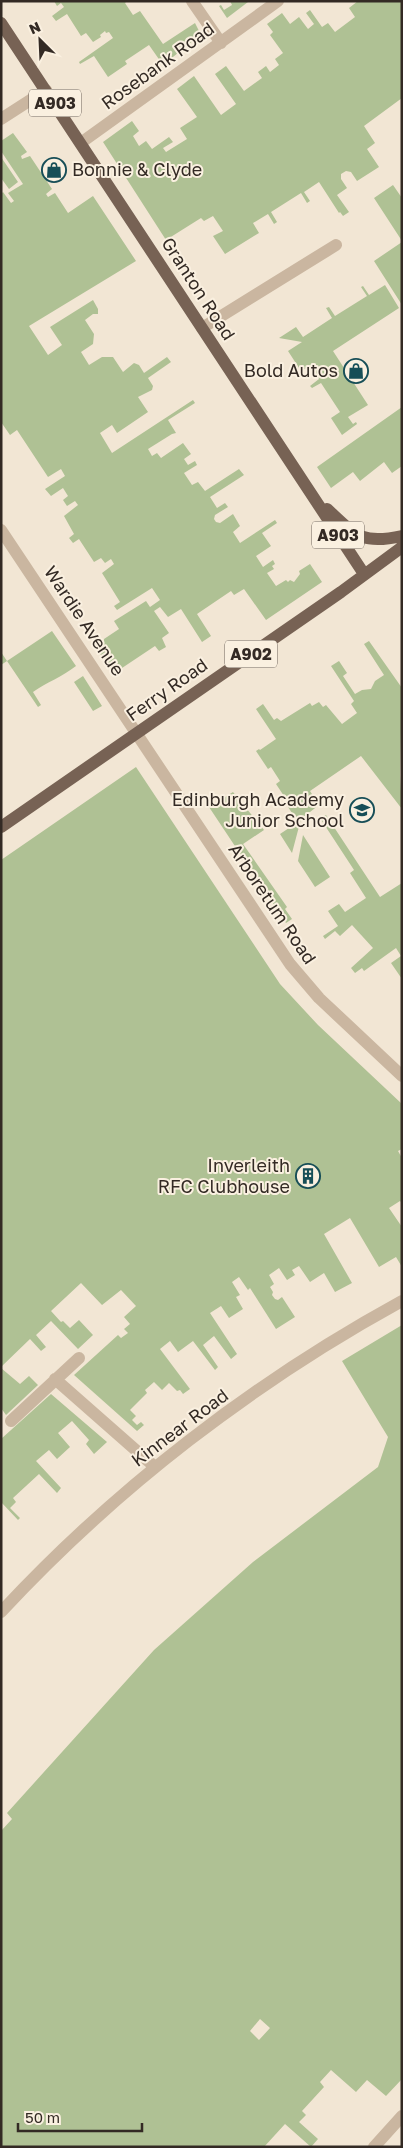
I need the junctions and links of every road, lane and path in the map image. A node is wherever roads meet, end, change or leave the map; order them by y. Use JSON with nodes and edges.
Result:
{"nodes":[{"id":1,"x":192,"y":1,"type":"edge"},
{"id":2,"x":278,"y":1,"type":"edge"},
{"id":3,"x":1,"y":22,"type":"edge"},
{"id":4,"x":221,"y":43,"type":"junction"},
{"id":5,"x":46,"y":90,"type":"junction"},
{"id":6,"x":1,"y":119,"type":"edge"},
{"id":7,"x":82,"y":142,"type":"junction"},
{"id":8,"x":336,"y":245,"type":"dead end"},
{"id":9,"x":202,"y":328,"type":"junction"},
{"id":10,"x":312,"y":495,"type":"junction"},
{"id":11,"x":1,"y":530,"type":"edge"},
{"id":12,"x":402,"y":536,"type":"edge"},
{"id":13,"x":402,"y":547,"type":"edge"},
{"id":14,"x":364,"y":574,"type":"junction"},
{"id":15,"x":137,"y":732,"type":"junction"},
{"id":16,"x":1,"y":827,"type":"edge"},
{"id":17,"x":402,"y":1076,"type":"edge"},
{"id":18,"x":402,"y":1301,"type":"edge"},
{"id":19,"x":79,"y":1358,"type":"dead end"},
{"id":20,"x":55,"y":1379,"type":"junction"},
{"id":21,"x":11,"y":1421,"type":"dead end"},
{"id":22,"x":155,"y":1467,"type":"junction"},
{"id":23,"x":1,"y":1612,"type":"edge"},
{"id":24,"x":402,"y":2116,"type":"edge"},
{"id":25,"x":374,"y":2147,"type":"edge"}],
"edges":[{"from":1,"to":4,"type":"street"},
{"from":2,"to":4,"type":"street","name":"Rosebank Road"},
{"from":3,"to":5,"type":"main road","name":"Granton Road","number":"A903"},
{"from":4,"to":7,"type":"street","name":"Rosebank Road"},
{"from":5,"to":6,"type":"street"},
{"from":5,"to":7,"type":"main road","name":"Granton Road","number":"A903"},
{"from":7,"to":9,"type":"main road","name":"Granton Road","number":"A903"},
{"from":8,"to":9,"type":"street"},
{"from":9,"to":10,"type":"main road","name":"Granton Road","number":"A903"},
{"from":10,"to":12,"type":"main road"},
{"from":10,"to":14,"type":"main road","name":"Granton Road","number":"A903"},
{"from":11,"to":15,"type":"street","name":"Wardie Avenue"},
{"from":13,"to":14,"type":"main road","name":"Ferry Road","number":"A902"},
{"from":14,"to":15,"type":"main road","name":"Ferry Road","number":"A902"},
{"from":15,"to":16,"type":"main road","name":"Ferry Road","number":"A902"},
{"from":15,"to":17,"type":"street","name":"Arboretum Road"},
{"from":18,"to":22,"type":"street","name":"Kinnear Road"},
{"from":19,"to":20,"type":"street"},
{"from":20,"to":21,"type":"street"},
{"from":20,"to":22,"type":"street"},
{"from":22,"to":23,"type":"street","name":"Kinnear Road"},
{"from":24,"to":25,"type":"street"}]}
